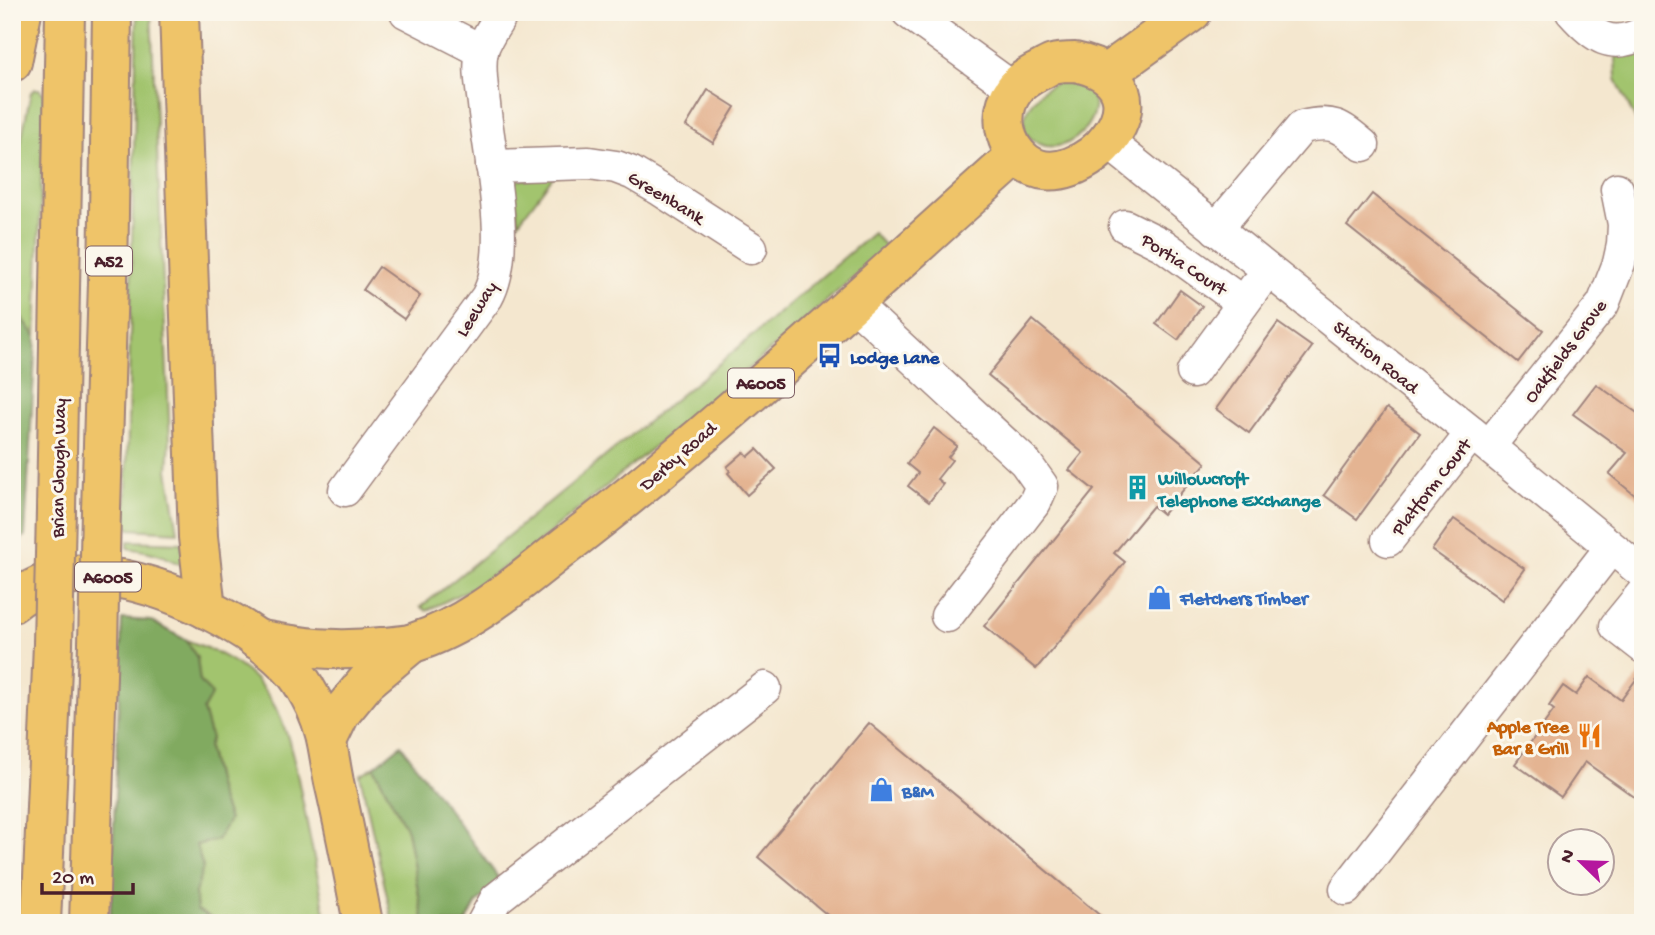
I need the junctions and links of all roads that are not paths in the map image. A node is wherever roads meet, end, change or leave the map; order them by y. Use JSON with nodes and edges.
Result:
{"nodes":[{"id":1,"x":22,"y":12,"type":"edge"},
{"id":2,"x":65,"y":12,"type":"edge"},
{"id":3,"x":112,"y":12,"type":"edge"},
{"id":4,"x":179,"y":12,"type":"edge"},
{"id":5,"x":406,"y":12,"type":"edge"},
{"id":6,"x":503,"y":12,"type":"edge"},
{"id":7,"x":908,"y":12,"type":"edge"},
{"id":8,"x":1192,"y":12,"type":"edge"},
{"id":9,"x":1572,"y":12,"type":"edge"},
{"id":10,"x":1643,"y":33,"type":"edge"},
{"id":11,"x":482,"y":51,"type":"junction"},
{"id":12,"x":12,"y":62,"type":"edge"},
{"id":13,"x":1107,"y":73,"type":"junction"},
{"id":14,"x":1014,"y":89,"type":"junction"},
{"id":15,"x":1108,"y":142,"type":"junction"},
{"id":16,"x":1363,"y":145,"type":"dead end"},
{"id":17,"x":1017,"y":155,"type":"junction"},
{"id":18,"x":492,"y":166,"type":"junction"},
{"id":19,"x":1617,"y":189,"type":"dead end"},
{"id":20,"x":1125,"y":226,"type":"dead end"},
{"id":21,"x":1216,"y":229,"type":"junction"},
{"id":22,"x":1633,"y":246,"type":"edge"},
{"id":23,"x":751,"y":248,"type":"dead end"},
{"id":24,"x":1268,"y":270,"type":"junction"},
{"id":25,"x":852,"y":302,"type":"junction"},
{"id":26,"x":1243,"y":303,"type":"junction"},
{"id":27,"x":1193,"y":372,"type":"dead end"},
{"id":28,"x":1480,"y":440,"type":"junction"},
{"id":29,"x":345,"y":490,"type":"dead end"},
{"id":30,"x":1388,"y":540,"type":"dead end"},
{"id":31,"x":1610,"y":549,"type":"junction"},
{"id":32,"x":1643,"y":573,"type":"edge"},
{"id":33,"x":1643,"y":593,"type":"edge"},
{"id":34,"x":12,"y":603,"type":"edge"},
{"id":35,"x":206,"y":609,"type":"junction"},
{"id":36,"x":947,"y":616,"type":"dead end"},
{"id":37,"x":256,"y":639,"type":"junction"},
{"id":38,"x":411,"y":644,"type":"junction"},
{"id":39,"x":1643,"y":647,"type":"edge"},
{"id":40,"x":765,"y":688,"type":"dead end"},
{"id":41,"x":328,"y":739,"type":"junction"},
{"id":42,"x":1346,"y":889,"type":"dead end"},
{"id":43,"x":41,"y":923,"type":"edge"},
{"id":44,"x":89,"y":923,"type":"edge"},
{"id":45,"x":363,"y":923,"type":"edge"},
{"id":46,"x":483,"y":923,"type":"edge"}],
"edges":[{"from":1,"to":12,"type":"main road"},
{"from":2,"to":43,"type":"main road","name":"Brian Clough Way","number":"A52","bridge":true},
{"from":3,"to":44,"type":"main road","number":"A52","bridge":true},
{"from":4,"to":35,"type":"main road"},
{"from":5,"to":11,"type":"street"},
{"from":6,"to":11,"type":"street","name":"Leeway"},
{"from":7,"to":14,"type":"street"},
{"from":8,"to":13,"type":"main road"},
{"from":9,"to":10,"type":"street"},
{"from":11,"to":18,"type":"street","name":"Leeway"},
{"from":13,"to":14,"type":"main road"},
{"from":13,"to":15,"type":"main road"},
{"from":14,"to":17,"type":"main road"},
{"from":15,"to":17,"type":"main road"},
{"from":15,"to":21,"type":"street","name":"Station Road"},
{"from":16,"to":21,"type":"street"},
{"from":17,"to":25,"type":"main road","name":"Derby Road","number":"A6005"},
{"from":18,"to":23,"type":"street","name":"Greenbank"},
{"from":18,"to":29,"type":"street","name":"Leeway"},
{"from":19,"to":22,"type":"street","name":"Oakfields Grove"},
{"from":20,"to":26,"type":"street","name":"Portia Court"},
{"from":21,"to":24,"type":"street","name":"Station Road"},
{"from":22,"to":28,"type":"street","name":"Oakfields Grove"},
{"from":24,"to":26,"type":"street","name":"Portia Court"},
{"from":24,"to":28,"type":"street","name":"Station Road"},
{"from":25,"to":36,"type":"street"},
{"from":25,"to":38,"type":"main road","name":"Derby Road","number":"A6005"},
{"from":26,"to":27,"type":"street","name":"Portia Court"},
{"from":28,"to":30,"type":"street","name":"Platform Court"},
{"from":28,"to":31,"type":"street","name":"Station Road"},
{"from":31,"to":32,"type":"street","name":"Station Road"},
{"from":31,"to":42,"type":"street"},
{"from":33,"to":39,"type":"street"},
{"from":34,"to":35,"type":"main road","number":"A6005"},
{"from":35,"to":37,"type":"main road","number":"A6005"},
{"from":37,"to":38,"type":"main road","name":"Derby Road","number":"A6005"},
{"from":37,"to":41,"type":"main road"},
{"from":38,"to":41,"type":"main road","name":"Derby Road","number":"A6005"},
{"from":40,"to":46,"type":"street"},
{"from":41,"to":45,"type":"main road"}]}
